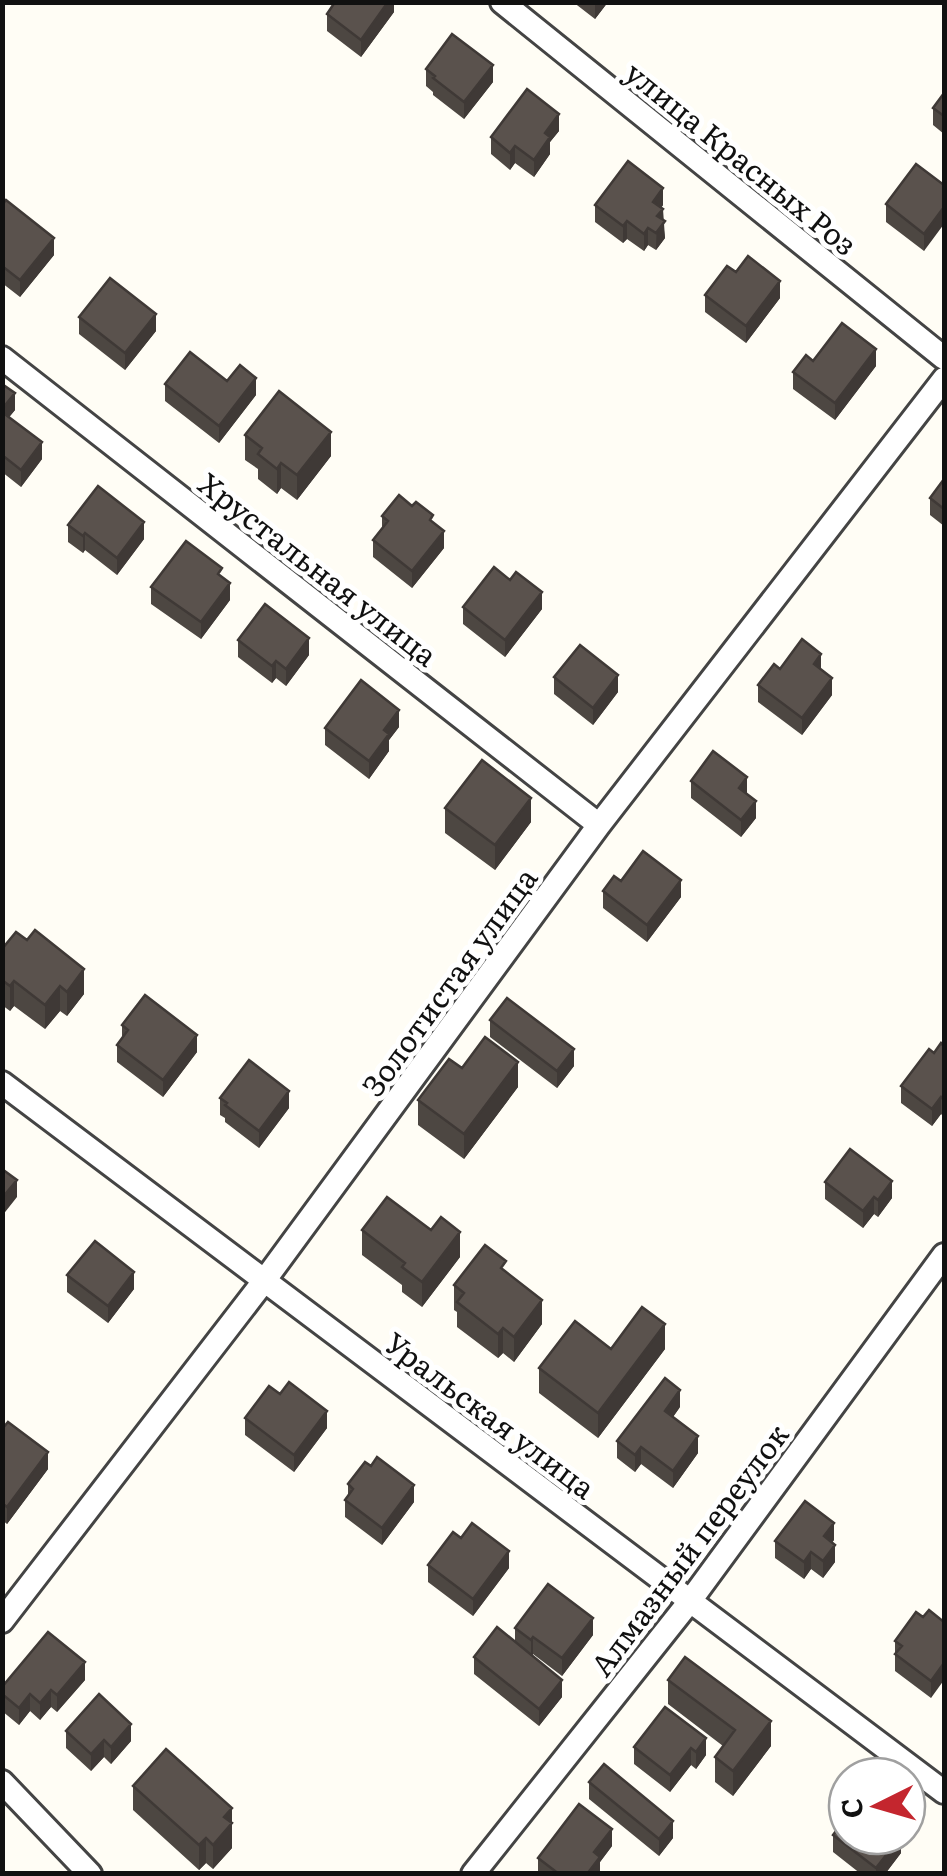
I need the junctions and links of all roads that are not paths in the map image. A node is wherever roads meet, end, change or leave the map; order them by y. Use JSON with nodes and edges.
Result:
{"nodes":[{"id":1,"x":502,"y":2,"type":"edge"},
{"id":2,"x":2,"y":358,"type":"edge"},
{"id":3,"x":944,"y":358,"type":"edge"},
{"id":4,"x":944,"y":378,"type":"edge"},
{"id":5,"x":600,"y":825,"type":"junction"},
{"id":6,"x":2,"y":1083,"type":"edge"},
{"id":7,"x":944,"y":1255,"type":"edge"},
{"id":8,"x":264,"y":1281,"type":"junction"},
{"id":9,"x":690,"y":1601,"type":"junction"},
{"id":10,"x":2,"y":1620,"type":"edge"},
{"id":11,"x":2,"y":1782,"type":"edge"},
{"id":12,"x":944,"y":1792,"type":"edge"},
{"id":13,"x":90,"y":1874,"type":"edge"},
{"id":14,"x":473,"y":1874,"type":"edge"}],
"edges":[{"from":1,"to":3,"type":"street","name":"улица Красных Роз"},
{"from":2,"to":5,"type":"street","name":"Хрустальная улица"},
{"from":4,"to":5,"type":"street","name":"Золотистая улица"},
{"from":5,"to":8,"type":"street","name":"Золотистая улица"},
{"from":6,"to":8,"type":"street","name":"Уральская улица"},
{"from":7,"to":9,"type":"street","name":"Алмазный переулок"},
{"from":8,"to":9,"type":"street","name":"Уральская улица"},
{"from":8,"to":10,"type":"street","name":"Золотистая улица"},
{"from":9,"to":12,"type":"street","name":"Уральская улица"},
{"from":9,"to":14,"type":"street","name":"Алмазный переулок"},
{"from":11,"to":13,"type":"street"}]}
